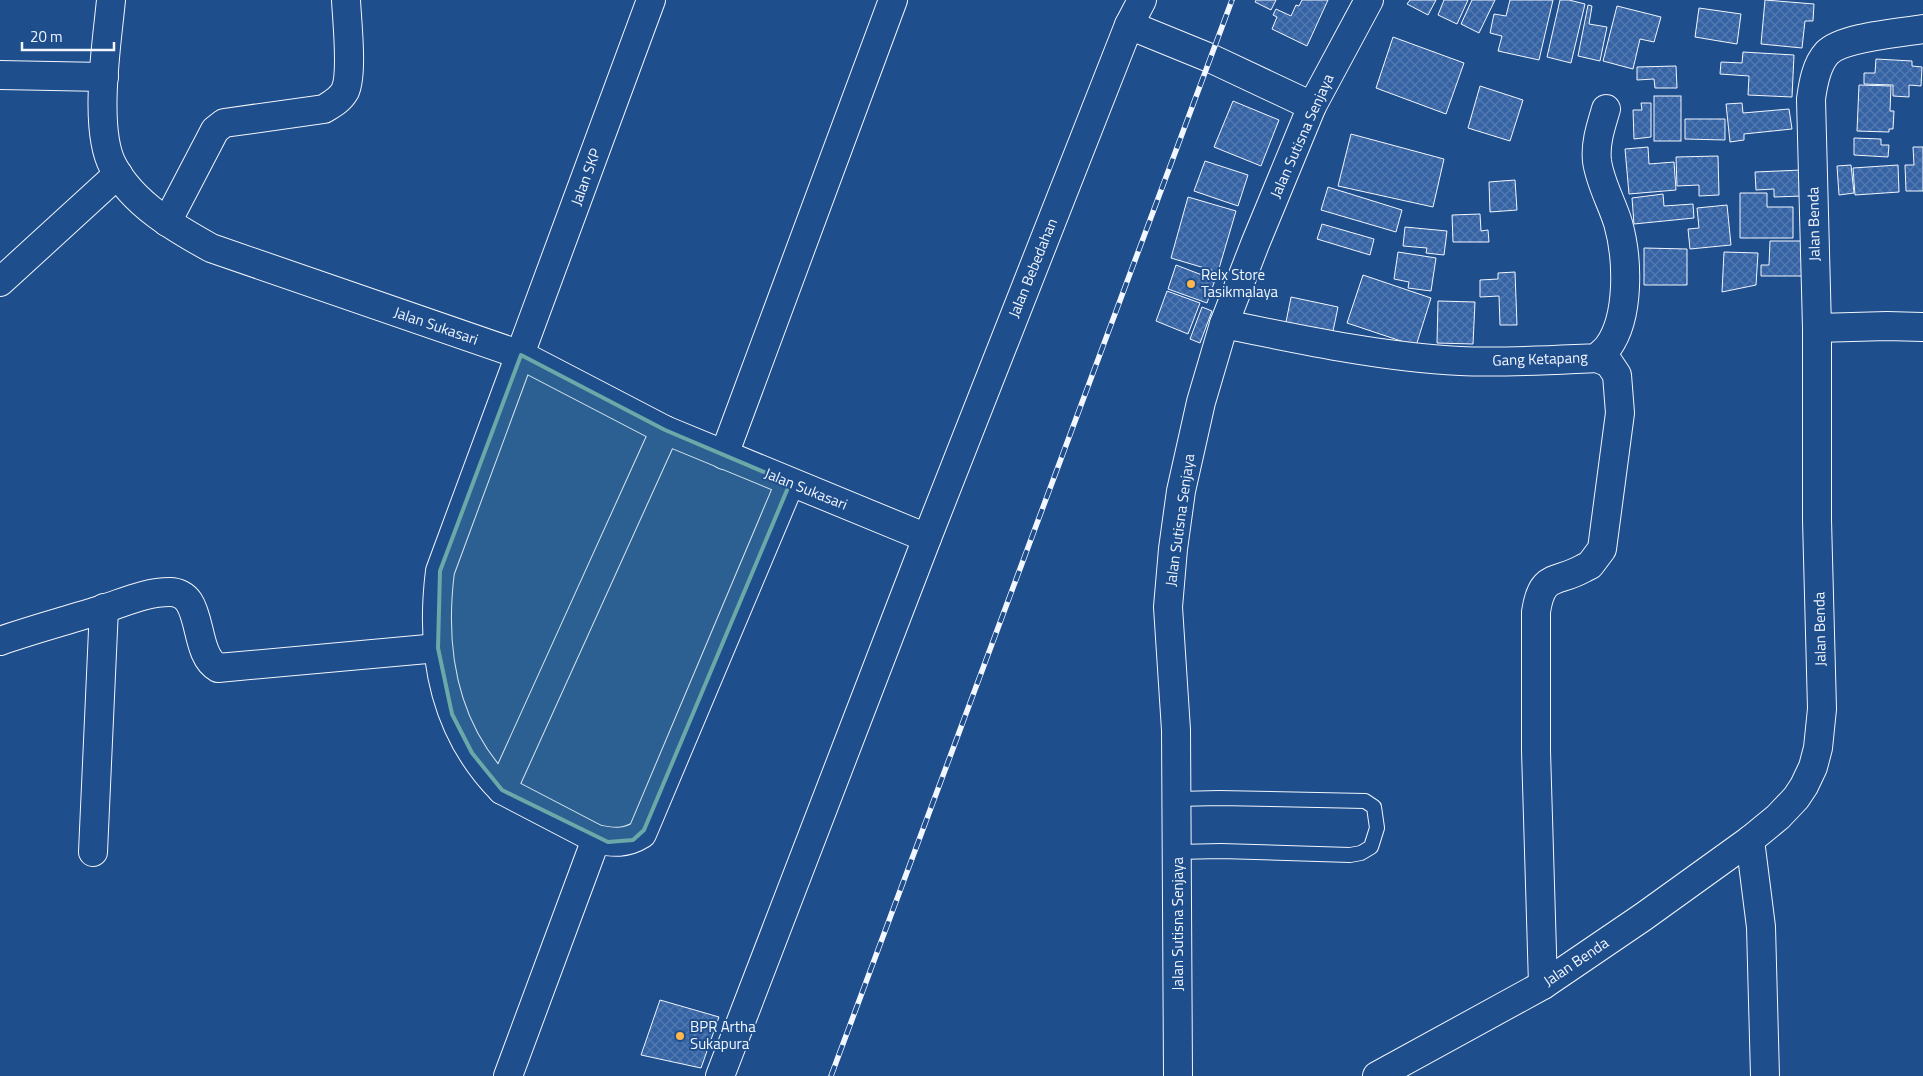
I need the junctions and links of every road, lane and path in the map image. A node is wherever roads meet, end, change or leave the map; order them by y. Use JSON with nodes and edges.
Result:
{"nodes":[{"id":1,"x":111,"y":0,"type":"edge"},
{"id":2,"x":346,"y":0,"type":"edge"},
{"id":3,"x":651,"y":0,"type":"edge"},
{"id":4,"x":893,"y":0,"type":"edge"},
{"id":5,"x":1142,"y":0,"type":"edge"},
{"id":6,"x":1369,"y":0,"type":"edge"},
{"id":7,"x":1129,"y":25,"type":"junction"},
{"id":8,"x":1923,"y":29,"type":"edge"},
{"id":9,"x":0,"y":75,"type":"edge"},
{"id":10,"x":104,"y":77,"type":"junction"},
{"id":11,"x":1312,"y":106,"type":"junction"},
{"id":12,"x":1606,"y":109,"type":"dead end"},
{"id":13,"x":118,"y":174,"type":"junction"},
{"id":14,"x":167,"y":222,"type":"junction"},
{"id":15,"x":0,"y":282,"type":"edge"},
{"id":16,"x":1224,"y":324,"type":"junction"},
{"id":17,"x":1923,"y":327,"type":"edge"},
{"id":18,"x":1817,"y":328,"type":"junction"},
{"id":19,"x":521,"y":355,"type":"junction"},
{"id":20,"x":1597,"y":358,"type":"junction"},
{"id":21,"x":665,"y":430,"type":"junction"},
{"id":22,"x":724,"y":455,"type":"junction"},
{"id":23,"x":790,"y":483,"type":"junction"},
{"id":24,"x":927,"y":538,"type":"junction"},
{"id":25,"x":104,"y":608,"type":"junction"},
{"id":26,"x":0,"y":641,"type":"edge"},
{"id":27,"x":438,"y":648,"type":"junction"},
{"id":28,"x":502,"y":790,"type":"junction"},
{"id":29,"x":1177,"y":800,"type":"junction"},
{"id":30,"x":596,"y":839,"type":"junction"},
{"id":31,"x":1750,"y":840,"type":"junction"},
{"id":32,"x":93,"y":852,"type":"dead end"},
{"id":33,"x":1177,"y":852,"type":"junction"},
{"id":34,"x":1543,"y":985,"type":"junction"},
{"id":35,"x":508,"y":1076,"type":"edge"},
{"id":36,"x":720,"y":1076,"type":"edge"},
{"id":37,"x":1178,"y":1076,"type":"edge"},
{"id":38,"x":1376,"y":1076,"type":"edge"},
{"id":39,"x":1764,"y":1076,"type":"edge"}],
"edges":[{"from":1,"to":10,"type":"street","name":"Jalan Sukasari"},
{"from":2,"to":14,"type":"street"},
{"from":3,"to":19,"type":"street","name":"Jalan SKP"},
{"from":4,"to":22,"type":"street"},
{"from":5,"to":7,"type":"street","name":"Jalan Bebedahan"},
{"from":6,"to":11,"type":"street","name":"Jalan Sutisna Senjaya"},
{"from":7,"to":11,"type":"street"},
{"from":7,"to":24,"type":"street","name":"Jalan Bebedahan"},
{"from":8,"to":18,"type":"street","name":"Jalan Benda"},
{"from":9,"to":10,"type":"street"},
{"from":10,"to":13,"type":"street","name":"Jalan Sukasari"},
{"from":11,"to":16,"type":"street","name":"Jalan Sutisna Senjaya"},
{"from":12,"to":20,"type":"street","name":"Gang Ketapang"},
{"from":13,"to":14,"type":"street","name":"Jalan Sukasari"},
{"from":13,"to":15,"type":"street"},
{"from":14,"to":19,"type":"street","name":"Jalan Sukasari"},
{"from":16,"to":20,"type":"street","name":"Gang Ketapang"},
{"from":16,"to":29,"type":"street","name":"Jalan Sutisna Senjaya"},
{"from":17,"to":18,"type":"street"},
{"from":18,"to":31,"type":"street","name":"Jalan Benda"},
{"from":19,"to":21,"type":"street","name":"Jalan Sukasari"},
{"from":19,"to":27,"type":"street","name":"Jalan SKP"},
{"from":20,"to":34,"type":"street"},
{"from":21,"to":22,"type":"street","name":"Jalan Sukasari"},
{"from":21,"to":28,"type":"street"},
{"from":22,"to":23,"type":"street","name":"Jalan Sukasari"},
{"from":23,"to":24,"type":"street","name":"Jalan Sukasari"},
{"from":23,"to":30,"type":"street"},
{"from":24,"to":36,"type":"street","name":"Jalan Bebedahan"},
{"from":25,"to":26,"type":"street"},
{"from":25,"to":27,"type":"street"},
{"from":25,"to":32,"type":"street"},
{"from":27,"to":28,"type":"street","name":"Jalan SKP"},
{"from":28,"to":30,"type":"street"},
{"from":29,"to":33,"type":"street","name":"Jalan Sutisna Senjaya"},
{"from":29,"to":33,"type":"lane"},
{"from":30,"to":35,"type":"street"},
{"from":31,"to":34,"type":"street","name":"Jalan Benda"},
{"from":31,"to":39,"type":"street"},
{"from":33,"to":37,"type":"street","name":"Jalan Sutisna Senjaya"},
{"from":34,"to":38,"type":"street","name":"Jalan Benda"}]}
